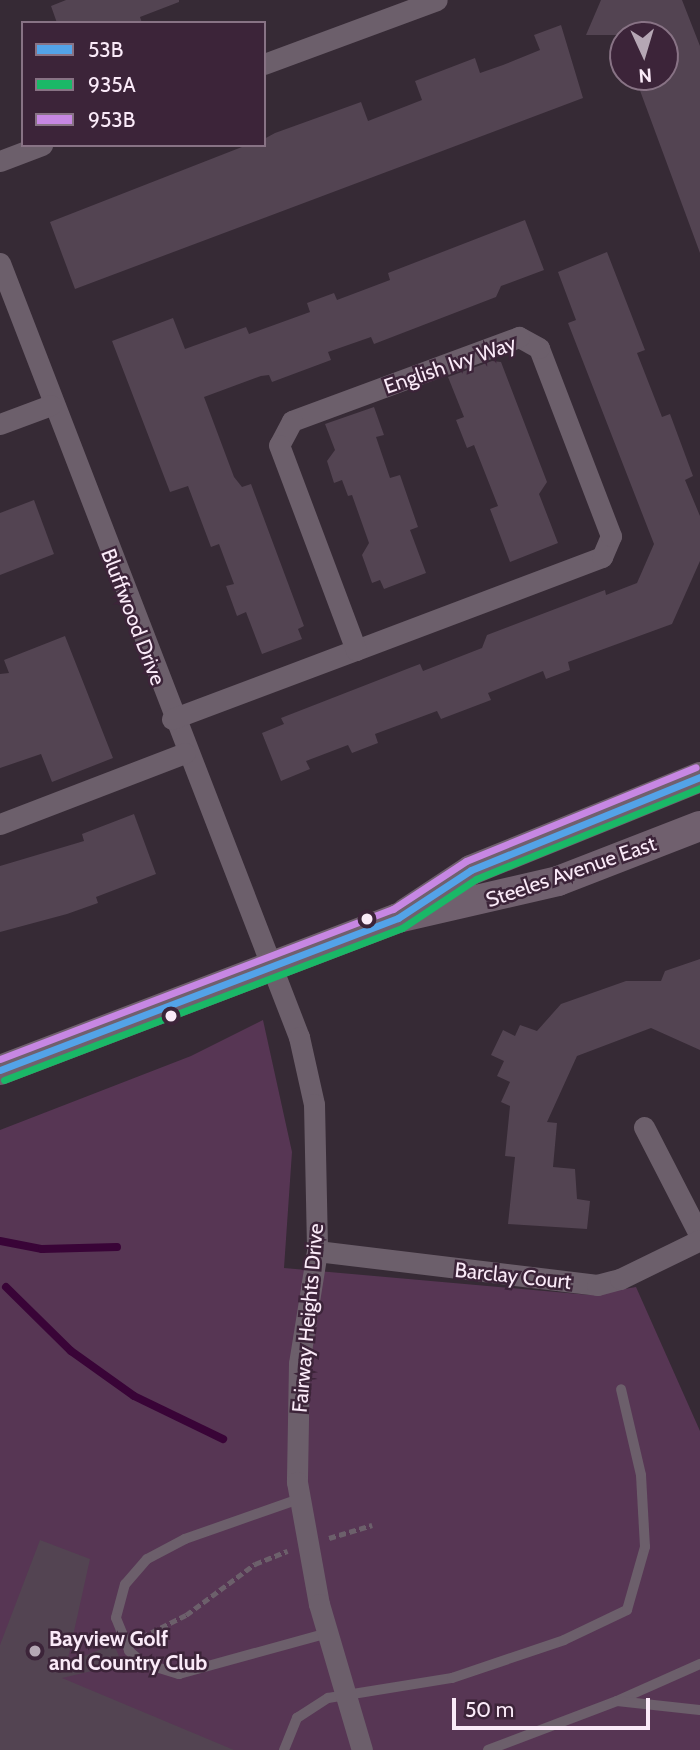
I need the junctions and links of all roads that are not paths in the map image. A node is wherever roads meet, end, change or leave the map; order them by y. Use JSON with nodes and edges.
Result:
{"nodes":[{"id":1,"x":437,"y":0,"type":"edge"},
{"id":2,"x":266,"y":63,"type":"edge"},
{"id":3,"x":36,"y":147,"type":"edge"},
{"id":4,"x":0,"y":160,"type":"edge"},
{"id":5,"x":0,"y":263,"type":"edge"},
{"id":6,"x":51,"y":405,"type":"junction"},
{"id":7,"x":0,"y":424,"type":"edge"},
{"id":8,"x":356,"y":650,"type":"junction"},
{"id":9,"x":172,"y":719,"type":"junction"},
{"id":10,"x":185,"y":753,"type":"junction"},
{"id":11,"x":700,"y":778,"type":"edge"},
{"id":12,"x":0,"y":824,"type":"edge"},
{"id":13,"x":700,"y":826,"type":"edge"},
{"id":14,"x":398,"y":918,"type":"junction"},
{"id":15,"x":270,"y":970,"type":"junction"},
{"id":16,"x":0,"y":1070,"type":"edge"},
{"id":17,"x":644,"y":1127,"type":"dead end"},
{"id":18,"x":700,"y":1238,"type":"edge"},
{"id":19,"x":317,"y":1251,"type":"junction"},
{"id":20,"x":621,"y":1389,"type":"dead end"},
{"id":21,"x":299,"y":1499,"type":"junction"},
{"id":22,"x":328,"y":1633,"type":"junction"},
{"id":23,"x":700,"y":1664,"type":"edge"},
{"id":24,"x":347,"y":1696,"type":"junction"},
{"id":25,"x":617,"y":1701,"type":"junction"},
{"id":26,"x":700,"y":1710,"type":"edge"},
{"id":27,"x":285,"y":1750,"type":"edge"},
{"id":28,"x":362,"y":1750,"type":"edge"},
{"id":29,"x":488,"y":1750,"type":"edge"}],
"edges":[{"from":1,"to":2,"type":"street"},
{"from":3,"to":4,"type":"street"},
{"from":5,"to":6,"type":"street","name":"Bluffwood Drive"},
{"from":6,"to":7,"type":"street"},
{"from":6,"to":9,"type":"street","name":"Bluffwood Drive"},
{"from":8,"to":8,"type":"street","name":"English Ivy Way"},
{"from":8,"to":9,"type":"street","name":"English Ivy Way"},
{"from":9,"to":10,"type":"street","name":"Bluffwood Drive"},
{"from":10,"to":12,"type":"street"},
{"from":10,"to":15,"type":"street","name":"Bluffwood Drive"},
{"from":11,"to":14,"type":"main road","name":"Steeles Avenue East"},
{"from":13,"to":14,"type":"main road","name":"Steeles Avenue East"},
{"from":14,"to":15,"type":"main road","name":"Steeles Avenue East"},
{"from":15,"to":16,"type":"main road","name":"Steeles Avenue East"},
{"from":15,"to":19,"type":"street","name":"Fairway Heights Drive"},
{"from":17,"to":18,"type":"street"},
{"from":18,"to":19,"type":"street","name":"Barclay Court"},
{"from":19,"to":21,"type":"street","name":"Fairway Heights Drive"},
{"from":20,"to":24,"type":"lane"},
{"from":21,"to":22,"type":"street","name":"Fairway Heights Drive"},
{"from":21,"to":22,"type":"lane"},
{"from":22,"to":24,"type":"street","name":"Fairway Heights Drive"},
{"from":23,"to":25,"type":"lane"},
{"from":24,"to":27,"type":"lane"},
{"from":24,"to":28,"type":"street","name":"Fairway Heights Drive"},
{"from":25,"to":26,"type":"lane"},
{"from":25,"to":29,"type":"lane"}]}
